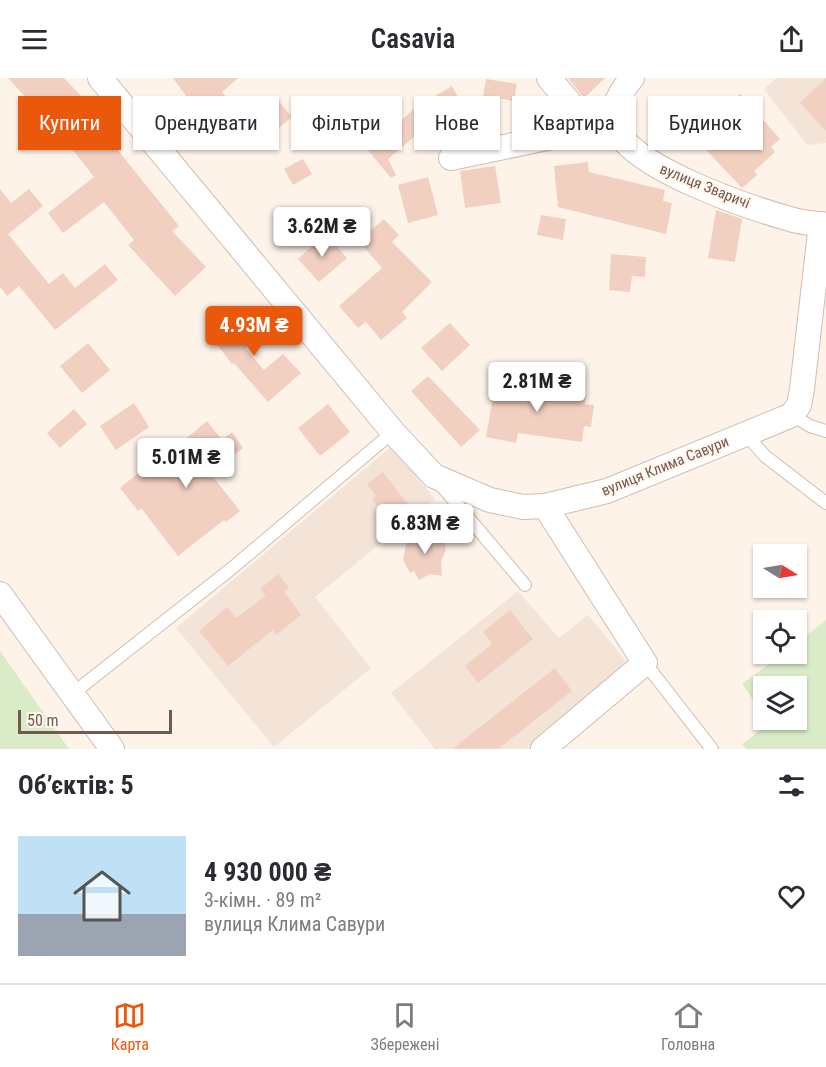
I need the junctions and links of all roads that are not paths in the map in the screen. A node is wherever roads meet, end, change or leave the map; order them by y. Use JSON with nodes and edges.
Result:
{"nodes":[{"id":1,"x":100,"y":78,"type":"edge"},
{"id":2,"x":549,"y":78,"type":"edge"},
{"id":3,"x":632,"y":78,"type":"edge"},
{"id":4,"x":564,"y":96,"type":"edge"},
{"id":5,"x":620,"y":96,"type":"edge"},
{"id":6,"x":512,"y":144,"type":"edge"},
{"id":7,"x":634,"y":150,"type":"edge"},
{"id":8,"x":451,"y":158,"type":"dead end"},
{"id":9,"x":823,"y":225,"type":"edge"},
{"id":10,"x":792,"y":415,"type":"junction"},
{"id":11,"x":826,"y":431,"type":"edge"},
{"id":12,"x":393,"y":432,"type":"junction"},
{"id":13,"x":745,"y":433,"type":"junction"},
{"id":14,"x":434,"y":476,"type":"junction"},
{"id":15,"x":826,"y":503,"type":"edge"},
{"id":16,"x":545,"y":506,"type":"junction"},
{"id":17,"x":525,"y":585,"type":"dead end"},
{"id":18,"x":0,"y":594,"type":"edge"},
{"id":19,"x":645,"y":663,"type":"junction"},
{"id":20,"x":72,"y":694,"type":"junction"},
{"id":21,"x":112,"y":749,"type":"edge"},
{"id":22,"x":543,"y":749,"type":"edge"},
{"id":23,"x":712,"y":749,"type":"edge"}],
"edges":[{"from":1,"to":12,"type":"street","name":"вулиця Клима Савури"},
{"from":2,"to":4,"type":"street"},
{"from":3,"to":5,"type":"street"},
{"from":6,"to":8,"type":"street"},
{"from":7,"to":9,"type":"street","name":"вулиця Зваричі"},
{"from":9,"to":10,"type":"street"},
{"from":10,"to":11,"type":"lane"},
{"from":10,"to":13,"type":"street","name":"вулиця Клима Савури"},
{"from":12,"to":14,"type":"street","name":"вулиця Клима Савури"},
{"from":12,"to":20,"type":"lane"},
{"from":13,"to":15,"type":"lane"},
{"from":13,"to":16,"type":"street","name":"вулиця Клима Савури"},
{"from":14,"to":16,"type":"street","name":"вулиця Клима Савури"},
{"from":14,"to":17,"type":"lane"},
{"from":16,"to":19,"type":"street"},
{"from":18,"to":20,"type":"street"},
{"from":19,"to":22,"type":"street"},
{"from":19,"to":23,"type":"lane"},
{"from":20,"to":21,"type":"street"}]}
